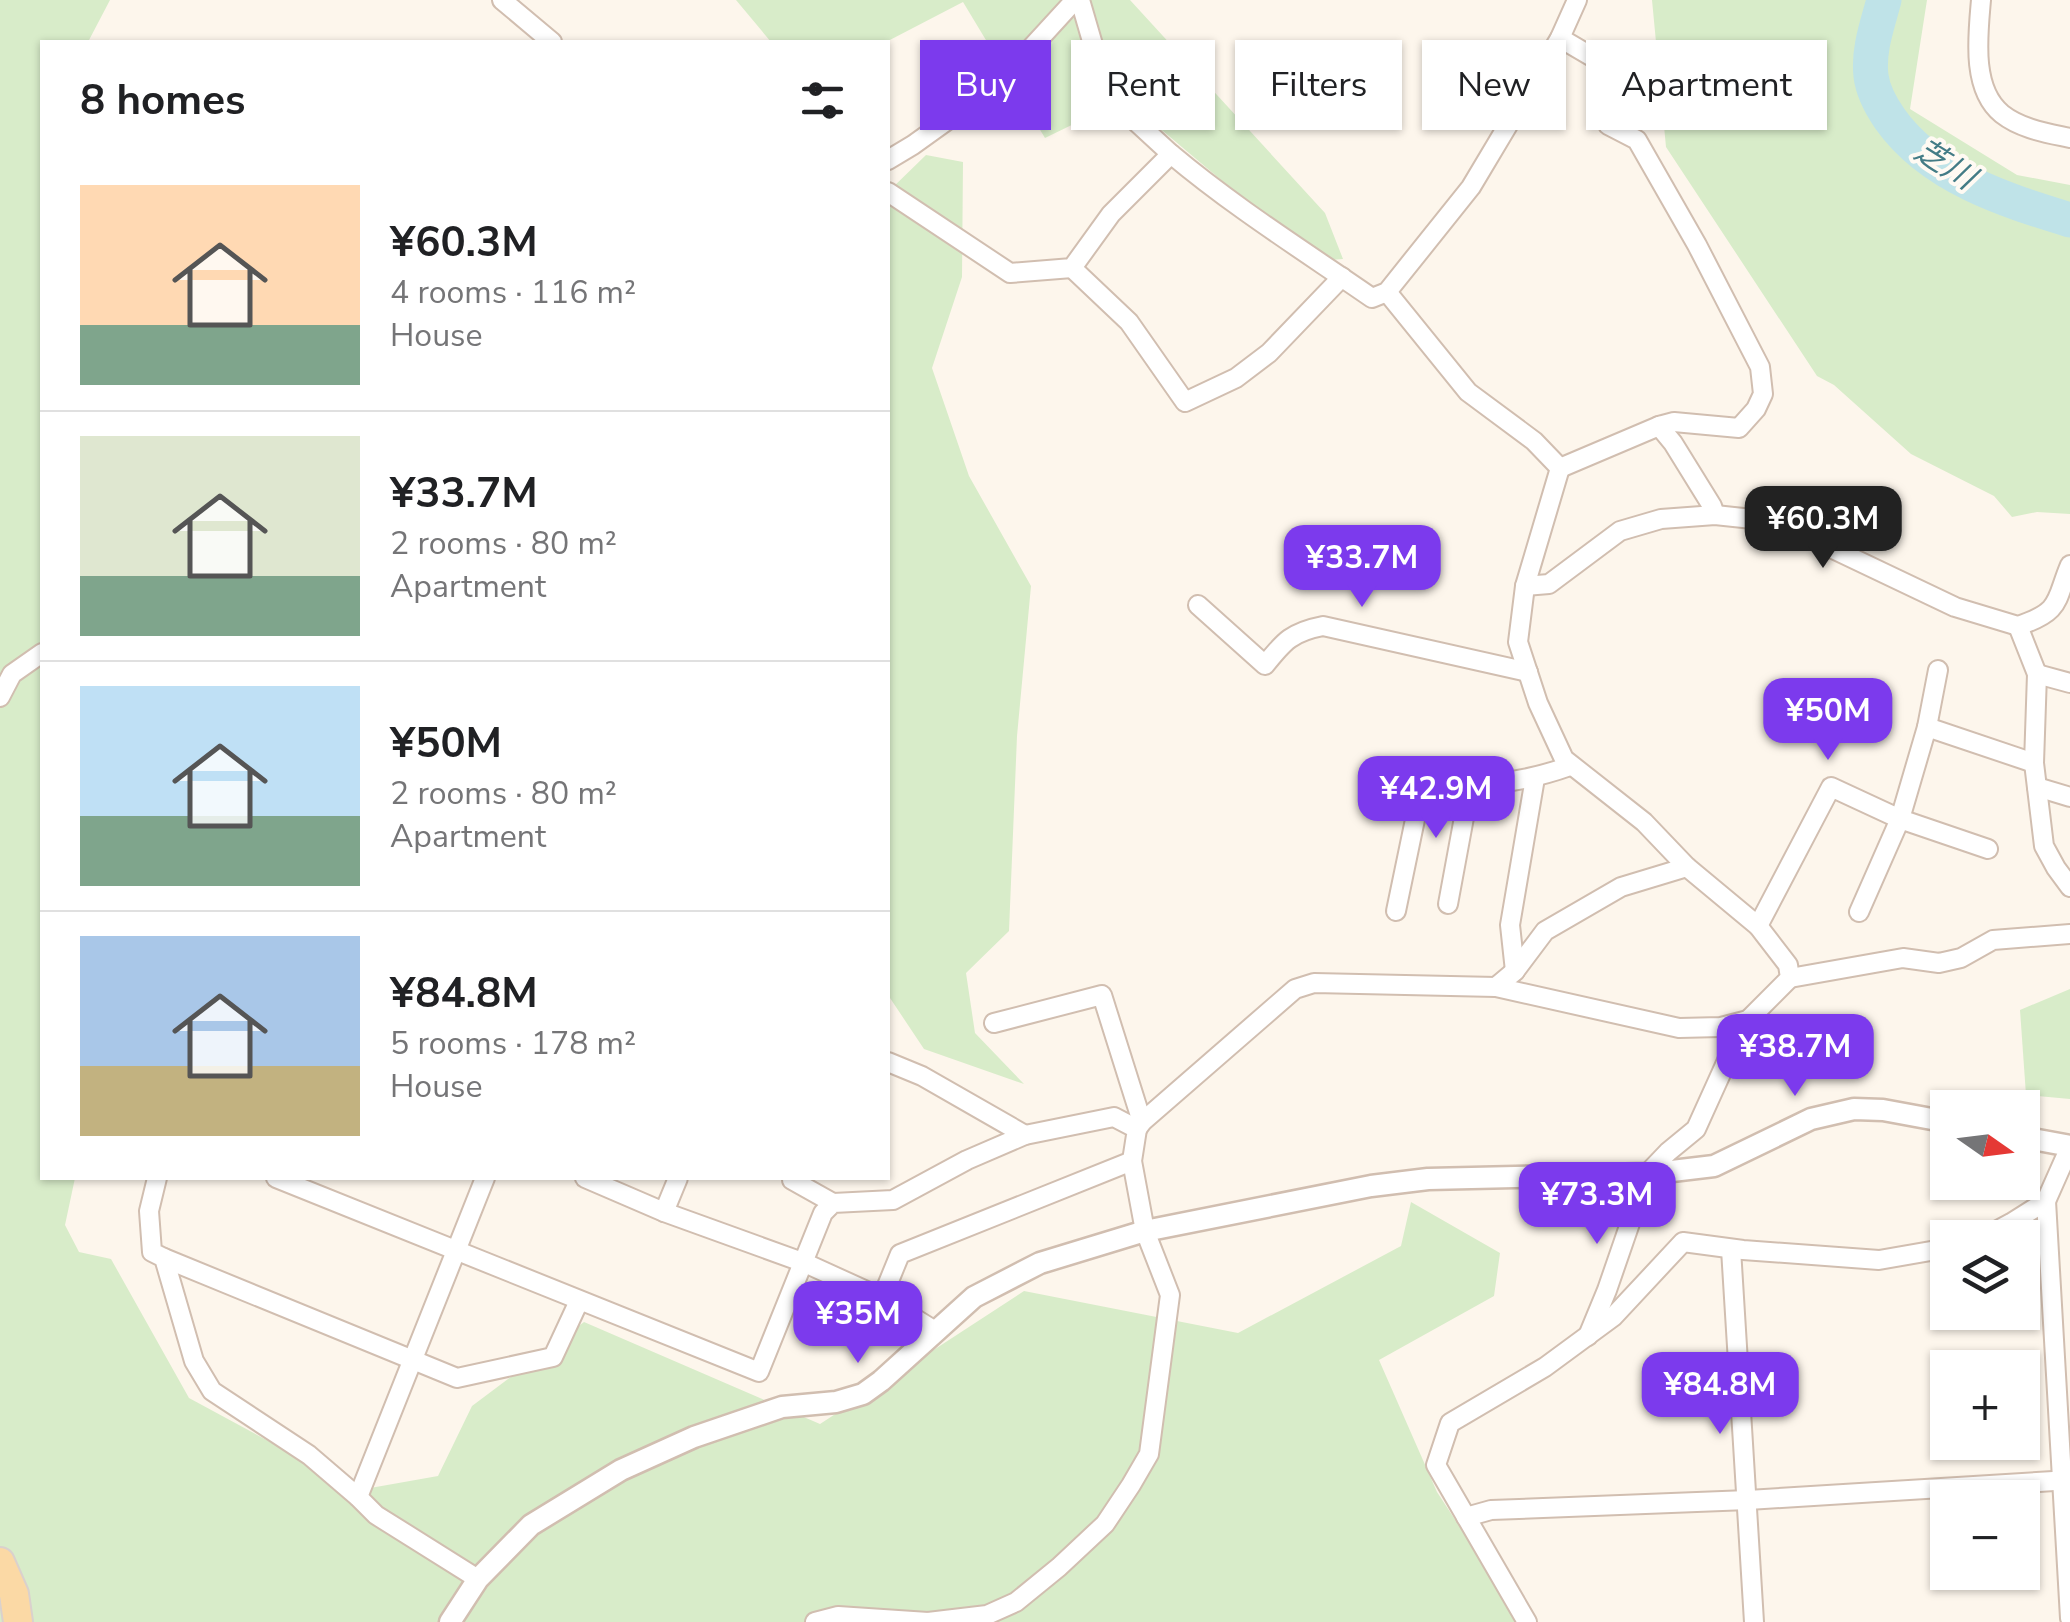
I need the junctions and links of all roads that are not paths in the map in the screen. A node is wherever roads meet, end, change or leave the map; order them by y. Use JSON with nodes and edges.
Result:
{"nodes":[{"id":1,"x":502,"y":0,"type":"edge"},
{"id":2,"x":1078,"y":0,"type":"edge"},
{"id":3,"x":1578,"y":0,"type":"edge"},
{"id":4,"x":1981,"y":0,"type":"edge"},
{"id":5,"x":1560,"y":38,"type":"junction"},
{"id":6,"x":550,"y":40,"type":"edge"},
{"id":7,"x":2070,"y":138,"type":"edge"},
{"id":8,"x":1170,"y":154,"type":"junction"},
{"id":9,"x":890,"y":159,"type":"edge"},
{"id":10,"x":890,"y":193,"type":"edge"},
{"id":11,"x":1072,"y":268,"type":"junction"},
{"id":12,"x":1342,"y":277,"type":"junction"},
{"id":13,"x":1387,"y":292,"type":"junction"},
{"id":14,"x":1659,"y":426,"type":"junction"},
{"id":15,"x":1560,"y":468,"type":"junction"},
{"id":16,"x":1715,"y":515,"type":"junction"},
{"id":17,"x":2070,"y":564,"type":"edge"},
{"id":18,"x":1525,"y":586,"type":"junction"},
{"id":19,"x":1198,"y":605,"type":"dead end"},
{"id":20,"x":2018,"y":626,"type":"junction"},
{"id":21,"x":40,"y":654,"type":"edge"},
{"id":22,"x":1938,"y":670,"type":"dead end"},
{"id":23,"x":1528,"y":672,"type":"junction"},
{"id":24,"x":2037,"y":674,"type":"junction"},
{"id":25,"x":2070,"y":683,"type":"edge"},
{"id":26,"x":0,"y":697,"type":"edge"},
{"id":27,"x":1927,"y":727,"type":"junction"},
{"id":28,"x":2034,"y":763,"type":"junction"},
{"id":29,"x":1570,"y":766,"type":"junction"},
{"id":30,"x":1534,"y":778,"type":"junction"},
{"id":31,"x":1470,"y":785,"type":"junction"},
{"id":32,"x":2037,"y":787,"type":"junction"},
{"id":33,"x":2070,"y":797,"type":"edge"},
{"id":34,"x":1900,"y":820,"type":"junction"},
{"id":35,"x":1988,"y":849,"type":"dead end"},
{"id":36,"x":1687,"y":867,"type":"junction"},
{"id":37,"x":2070,"y":887,"type":"edge"},
{"id":38,"x":1448,"y":904,"type":"dead end"},
{"id":39,"x":1396,"y":912,"type":"dead end"},
{"id":40,"x":1860,"y":912,"type":"dead end"},
{"id":41,"x":1758,"y":926,"type":"junction"},
{"id":42,"x":2070,"y":934,"type":"edge"},
{"id":43,"x":1515,"y":970,"type":"junction"},
{"id":44,"x":1790,"y":978,"type":"junction"},
{"id":45,"x":1496,"y":988,"type":"junction"},
{"id":46,"x":1748,"y":1020,"type":"junction"},
{"id":47,"x":994,"y":1023,"type":"dead end"},
{"id":48,"x":890,"y":1063,"type":"edge"},
{"id":49,"x":1930,"y":1119,"type":"edge"},
{"id":50,"x":1140,"y":1125,"type":"junction"},
{"id":51,"x":1025,"y":1135,"type":"junction"},
{"id":52,"x":2040,"y":1140,"type":"edge"},
{"id":53,"x":2070,"y":1146,"type":"edge"},
{"id":54,"x":1132,"y":1161,"type":"junction"},
{"id":55,"x":1647,"y":1174,"type":"junction"},
{"id":56,"x":156,"y":1180,"type":"edge"},
{"id":57,"x":281,"y":1180,"type":"edge"},
{"id":58,"x":484,"y":1180,"type":"edge"},
{"id":59,"x":589,"y":1180,"type":"edge"},
{"id":60,"x":677,"y":1180,"type":"edge"},
{"id":61,"x":792,"y":1180,"type":"dead end"},
{"id":62,"x":2046,"y":1201,"type":"junction"},
{"id":63,"x":834,"y":1203,"type":"junction"},
{"id":64,"x":664,"y":1212,"type":"junction"},
{"id":65,"x":2017,"y":1220,"type":"edge"},
{"id":66,"x":1145,"y":1231,"type":"junction"},
{"id":67,"x":456,"y":1248,"type":"junction"},
{"id":68,"x":1731,"y":1248,"type":"junction"},
{"id":69,"x":1930,"y":1251,"type":"edge"},
{"id":70,"x":164,"y":1258,"type":"junction"},
{"id":71,"x":804,"y":1263,"type":"junction"},
{"id":72,"x":882,"y":1298,"type":"junction"},
{"id":73,"x":580,"y":1301,"type":"junction"},
{"id":74,"x":935,"y":1331,"type":"junction"},
{"id":75,"x":1588,"y":1336,"type":"junction"},
{"id":76,"x":413,"y":1360,"type":"junction"},
{"id":77,"x":2065,"y":1480,"type":"edge"},
{"id":78,"x":358,"y":1496,"type":"junction"},
{"id":79,"x":1748,"y":1500,"type":"junction"},
{"id":80,"x":1466,"y":1517,"type":"junction"},
{"id":81,"x":0,"y":1562,"type":"edge"},
{"id":82,"x":478,"y":1579,"type":"junction"},
{"id":83,"x":2070,"y":1618,"type":"edge"},
{"id":84,"x":18,"y":1622,"type":"edge"},
{"id":85,"x":450,"y":1622,"type":"edge"},
{"id":86,"x":815,"y":1622,"type":"edge"},
{"id":87,"x":1527,"y":1622,"type":"edge"},
{"id":88,"x":1754,"y":1622,"type":"edge"}],
"edges":[{"from":1,"to":6,"type":"street"},
{"from":2,"to":8,"type":"street"},
{"from":2,"to":9,"type":"street"},
{"from":3,"to":5,"type":"street"},
{"from":4,"to":7,"type":"street"},
{"from":5,"to":13,"type":"street"},
{"from":5,"to":14,"type":"street"},
{"from":8,"to":11,"type":"street"},
{"from":8,"to":12,"type":"street"},
{"from":10,"to":11,"type":"street"},
{"from":11,"to":12,"type":"street"},
{"from":12,"to":13,"type":"street"},
{"from":13,"to":15,"type":"street"},
{"from":14,"to":15,"type":"street"},
{"from":14,"to":16,"type":"street"},
{"from":15,"to":18,"type":"street"},
{"from":16,"to":18,"type":"street"},
{"from":16,"to":20,"type":"street"},
{"from":17,"to":20,"type":"street"},
{"from":18,"to":23,"type":"street"},
{"from":19,"to":23,"type":"street"},
{"from":20,"to":24,"type":"street"},
{"from":21,"to":26,"type":"street"},
{"from":22,"to":27,"type":"street"},
{"from":23,"to":29,"type":"street"},
{"from":24,"to":25,"type":"street"},
{"from":24,"to":28,"type":"street"},
{"from":27,"to":28,"type":"street"},
{"from":27,"to":34,"type":"street"},
{"from":28,"to":32,"type":"street"},
{"from":29,"to":30,"type":"street"},
{"from":29,"to":36,"type":"street"},
{"from":30,"to":31,"type":"street"},
{"from":30,"to":43,"type":"street"},
{"from":31,"to":38,"type":"street"},
{"from":31,"to":39,"type":"street"},
{"from":32,"to":33,"type":"street"},
{"from":32,"to":37,"type":"street"},
{"from":34,"to":35,"type":"street"},
{"from":34,"to":40,"type":"street"},
{"from":34,"to":41,"type":"street"},
{"from":36,"to":41,"type":"street"},
{"from":36,"to":43,"type":"street"},
{"from":41,"to":44,"type":"street"},
{"from":42,"to":44,"type":"street"},
{"from":43,"to":45,"type":"street"},
{"from":44,"to":46,"type":"street"},
{"from":45,"to":46,"type":"street"},
{"from":45,"to":50,"type":"street"},
{"from":46,"to":55,"type":"street"},
{"from":47,"to":50,"type":"street"},
{"from":48,"to":51,"type":"street"},
{"from":49,"to":55,"type":"street"},
{"from":50,"to":51,"type":"street"},
{"from":50,"to":54,"type":"street"},
{"from":51,"to":63,"type":"street"},
{"from":52,"to":53,"type":"street"},
{"from":53,"to":62,"type":"street"},
{"from":54,"to":66,"type":"street"},
{"from":54,"to":72,"type":"street"},
{"from":55,"to":66,"type":"street"},
{"from":55,"to":75,"type":"street"},
{"from":56,"to":70,"type":"street"},
{"from":57,"to":67,"type":"street"},
{"from":58,"to":67,"type":"street"},
{"from":59,"to":64,"type":"street"},
{"from":60,"to":64,"type":"street"},
{"from":61,"to":63,"type":"street"},
{"from":62,"to":65,"type":"street"},
{"from":62,"to":77,"type":"street"},
{"from":63,"to":71,"type":"street"},
{"from":64,"to":71,"type":"street"},
{"from":66,"to":74,"type":"street"},
{"from":66,"to":86,"type":"street"},
{"from":67,"to":73,"type":"street"},
{"from":67,"to":76,"type":"street"},
{"from":68,"to":69,"type":"street"},
{"from":68,"to":75,"type":"street"},
{"from":68,"to":79,"type":"street"},
{"from":70,"to":76,"type":"street"},
{"from":70,"to":78,"type":"street"},
{"from":71,"to":72,"type":"street"},
{"from":71,"to":73,"type":"street"},
{"from":72,"to":74,"type":"street"},
{"from":73,"to":76,"type":"street"},
{"from":74,"to":82,"type":"street"},
{"from":75,"to":80,"type":"street"},
{"from":76,"to":78,"type":"street"},
{"from":77,"to":79,"type":"street"},
{"from":77,"to":83,"type":"street"},
{"from":78,"to":82,"type":"street"},
{"from":79,"to":80,"type":"street"},
{"from":79,"to":88,"type":"street"},
{"from":80,"to":87,"type":"street"},
{"from":81,"to":84,"type":"main road"},
{"from":82,"to":85,"type":"street"}]}
